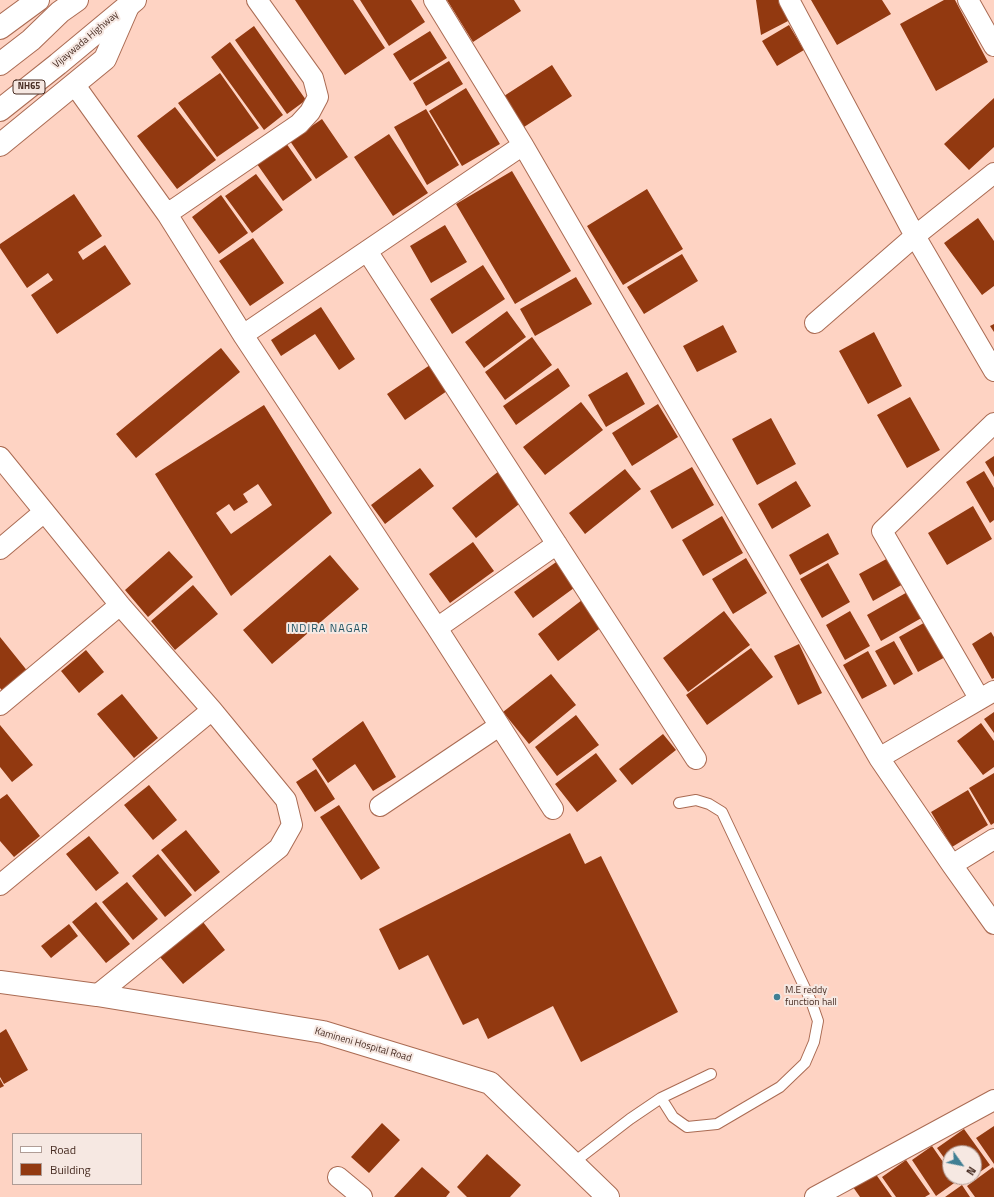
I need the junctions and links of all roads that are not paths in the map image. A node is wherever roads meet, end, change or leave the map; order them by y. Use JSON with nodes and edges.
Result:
{"nodes":[{"id":1,"x":38,"y":0,"type":"edge"},
{"id":2,"x":257,"y":0,"type":"edge"},
{"id":3,"x":434,"y":0,"type":"edge"},
{"id":4,"x":789,"y":0,"type":"edge"},
{"id":5,"x":968,"y":0,"type":"edge"},
{"id":6,"x":132,"y":2,"type":"edge"},
{"id":7,"x":60,"y":4,"type":"edge"},
{"id":8,"x":3,"y":21,"type":"edge"},
{"id":9,"x":31,"y":40,"type":"junction"},
{"id":10,"x":994,"y":46,"type":"edge"},
{"id":11,"x":0,"y":64,"type":"edge"},
{"id":12,"x":74,"y":84,"type":"junction"},
{"id":13,"x":0,"y":110,"type":"edge"},
{"id":14,"x":0,"y":145,"type":"edge"},
{"id":15,"x":523,"y":145,"type":"junction"},
{"id":16,"x":994,"y":173,"type":"edge"},
{"id":17,"x":167,"y":214,"type":"junction"},
{"id":18,"x":915,"y":236,"type":"junction"},
{"id":19,"x":367,"y":251,"type":"junction"},
{"id":20,"x":815,"y":323,"type":"dead end"},
{"id":21,"x":243,"y":335,"type":"junction"},
{"id":22,"x":994,"y":371,"type":"edge"},
{"id":23,"x":994,"y":423,"type":"edge"},
{"id":24,"x":0,"y":457,"type":"edge"},
{"id":25,"x":44,"y":512,"type":"junction"},
{"id":26,"x":557,"y":544,"type":"junction"},
{"id":27,"x":0,"y":549,"type":"edge"},
{"id":28,"x":120,"y":605,"type":"junction"},
{"id":29,"x":437,"y":628,"type":"junction"},
{"id":30,"x":986,"y":694,"type":"edge"},
{"id":31,"x":0,"y":705,"type":"edge"},
{"id":32,"x":212,"y":710,"type":"junction"},
{"id":33,"x":499,"y":726,"type":"junction"},
{"id":34,"x":879,"y":758,"type":"junction"},
{"id":35,"x":696,"y":759,"type":"dead end"},
{"id":36,"x":679,"y":803,"type":"dead end"},
{"id":37,"x":380,"y":806,"type":"dead end"},
{"id":38,"x":553,"y":809,"type":"dead end"},
{"id":39,"x":994,"y":839,"type":"edge"},
{"id":40,"x":952,"y":865,"type":"junction"},
{"id":41,"x":0,"y":885,"type":"edge"},
{"id":42,"x":994,"y":924,"type":"edge"},
{"id":43,"x":0,"y":982,"type":"edge"},
{"id":44,"x":97,"y":995,"type":"junction"},
{"id":45,"x":711,"y":1074,"type":"dead end"},
{"id":46,"x":662,"y":1098,"type":"junction"},
{"id":47,"x":994,"y":1100,"type":"edge"},
{"id":48,"x":573,"y":1163,"type":"junction"},
{"id":49,"x":338,"y":1177,"type":"dead end"},
{"id":50,"x":605,"y":1196,"type":"edge"},
{"id":51,"x":362,"y":1197,"type":"edge"},
{"id":52,"x":815,"y":1197,"type":"edge"}],
"edges":[{"from":1,"to":8,"type":"main road"},
{"from":2,"to":17,"type":"street"},
{"from":3,"to":15,"type":"street"},
{"from":4,"to":18,"type":"street"},
{"from":5,"to":10,"type":"street"},
{"from":6,"to":12,"type":"main road"},
{"from":6,"to":13,"type":"main road","name":"Vijaywada Highway","number":"NH65"},
{"from":7,"to":9,"type":"main road"},
{"from":8,"to":9,"type":"main road"},
{"from":9,"to":11,"type":"main road"},
{"from":12,"to":14,"type":"main road"},
{"from":12,"to":17,"type":"street"},
{"from":15,"to":19,"type":"street"},
{"from":15,"to":34,"type":"street"},
{"from":16,"to":18,"type":"street"},
{"from":17,"to":21,"type":"street"},
{"from":18,"to":20,"type":"street"},
{"from":18,"to":22,"type":"street"},
{"from":19,"to":21,"type":"street"},
{"from":19,"to":26,"type":"street"},
{"from":21,"to":29,"type":"street"},
{"from":23,"to":30,"type":"street"},
{"from":24,"to":25,"type":"street"},
{"from":25,"to":27,"type":"street"},
{"from":25,"to":28,"type":"street"},
{"from":26,"to":29,"type":"street"},
{"from":26,"to":35,"type":"street"},
{"from":28,"to":31,"type":"street"},
{"from":28,"to":32,"type":"street"},
{"from":29,"to":33,"type":"street"},
{"from":30,"to":34,"type":"street"},
{"from":32,"to":41,"type":"street"},
{"from":32,"to":44,"type":"street"},
{"from":33,"to":37,"type":"street"},
{"from":33,"to":38,"type":"street"},
{"from":34,"to":40,"type":"street"},
{"from":36,"to":46,"type":"lane"},
{"from":39,"to":40,"type":"street"},
{"from":40,"to":42,"type":"street"},
{"from":43,"to":44,"type":"main road","name":"Kamineni Hospital Road"},
{"from":44,"to":48,"type":"main road","name":"Kamineni Hospital Road"},
{"from":45,"to":46,"type":"lane"},
{"from":46,"to":48,"type":"lane"},
{"from":47,"to":52,"type":"street"},
{"from":48,"to":50,"type":"main road","name":"Kamineni Hospital Road"},
{"from":49,"to":51,"type":"street"}]}
